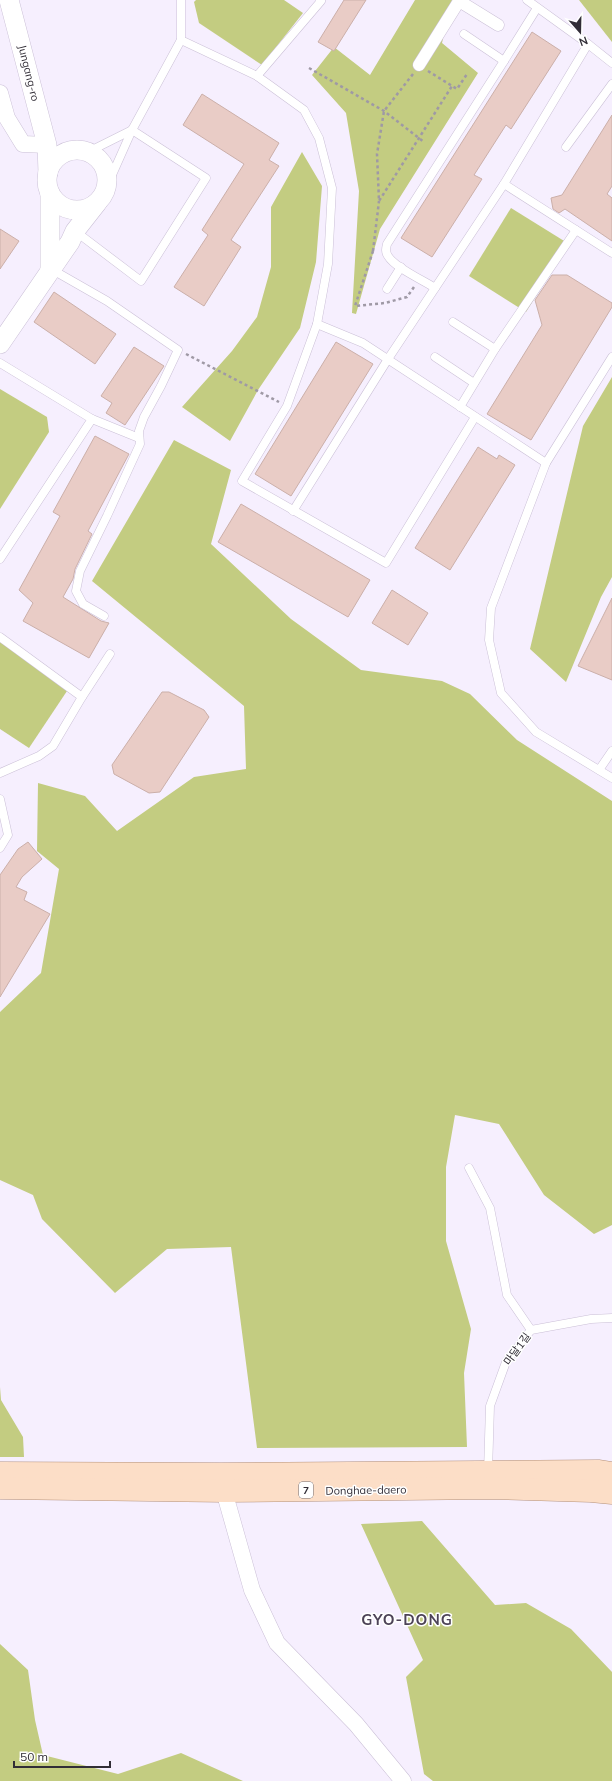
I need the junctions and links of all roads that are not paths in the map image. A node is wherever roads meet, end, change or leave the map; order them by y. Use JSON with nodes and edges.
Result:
{"nodes":[{"id":1,"x":9,"y":0,"type":"edge"},
{"id":2,"x":181,"y":0,"type":"edge"},
{"id":3,"x":320,"y":0,"type":"edge"},
{"id":4,"x":527,"y":0,"type":"edge"},
{"id":5,"x":537,"y":8,"type":"junction"},
{"id":6,"x":498,"y":25,"type":"dead end"},
{"id":7,"x":464,"y":34,"type":"dead end"},
{"id":8,"x":181,"y":40,"type":"junction"},
{"id":9,"x":588,"y":44,"type":"junction"},
{"id":10,"x":504,"y":61,"type":"junction"},
{"id":11,"x":612,"y":63,"type":"edge"},
{"id":12,"x":419,"y":65,"type":"road end"},
{"id":13,"x":257,"y":76,"type":"junction"},
{"id":14,"x":612,"y":84,"type":"edge"},
{"id":15,"x":0,"y":93,"type":"edge"},
{"id":16,"x":132,"y":130,"type":"junction"},
{"id":17,"x":47,"y":145,"type":"junction"},
{"id":18,"x":566,"y":147,"type":"dead end"},
{"id":19,"x":81,"y":151,"type":"junction"},
{"id":20,"x":48,"y":173,"type":"junction"},
{"id":21,"x":504,"y":184,"type":"junction"},
{"id":22,"x":50,"y":193,"type":"junction"},
{"id":23,"x":101,"y":198,"type":"junction"},
{"id":24,"x":576,"y":230,"type":"junction"},
{"id":25,"x":75,"y":231,"type":"junction"},
{"id":26,"x":612,"y":252,"type":"edge"},
{"id":27,"x":401,"y":267,"type":"junction"},
{"id":28,"x":50,"y":269,"type":"junction"},
{"id":29,"x":435,"y":288,"type":"junction"},
{"id":30,"x":387,"y":289,"type":"dead end"},
{"id":31,"x":454,"y":322,"type":"dead end"},
{"id":32,"x":317,"y":324,"type":"junction"},
{"id":33,"x":0,"y":344,"type":"edge"},
{"id":34,"x":495,"y":349,"type":"junction"},
{"id":35,"x":612,"y":356,"type":"edge"},
{"id":36,"x":435,"y":357,"type":"dead end"},
{"id":37,"x":388,"y":359,"type":"junction"},
{"id":38,"x":0,"y":363,"type":"edge"},
{"id":39,"x":474,"y":383,"type":"junction"},
{"id":40,"x":460,"y":407,"type":"junction"},
{"id":41,"x":475,"y":417,"type":"junction"},
{"id":42,"x":92,"y":419,"type":"junction"},
{"id":43,"x":139,"y":438,"type":"junction"},
{"id":44,"x":546,"y":464,"type":"junction"},
{"id":45,"x":294,"y":511,"type":"junction"},
{"id":46,"x":0,"y":559,"type":"edge"},
{"id":47,"x":104,"y":616,"type":"dead end"},
{"id":48,"x":0,"y":637,"type":"edge"},
{"id":49,"x":110,"y":654,"type":"dead end"},
{"id":50,"x":82,"y":697,"type":"junction"},
{"id":51,"x":612,"y":751,"type":"edge"},
{"id":52,"x":599,"y":770,"type":"junction"},
{"id":53,"x":0,"y":773,"type":"edge"},
{"id":54,"x":612,"y":778,"type":"edge"},
{"id":55,"x":0,"y":799,"type":"edge"},
{"id":56,"x":0,"y":848,"type":"edge"},
{"id":57,"x":469,"y":1168,"type":"dead end"},
{"id":58,"x":612,"y":1318,"type":"edge"},
{"id":59,"x":531,"y":1330,"type":"junction"},
{"id":60,"x":488,"y":1472,"type":"junction"},
{"id":61,"x":0,"y":1473,"type":"edge"},
{"id":62,"x":612,"y":1473,"type":"edge"},
{"id":63,"x":0,"y":1488,"type":"edge"},
{"id":64,"x":224,"y":1491,"type":"junction"},
{"id":65,"x":612,"y":1493,"type":"edge"},
{"id":66,"x":403,"y":1781,"type":"edge"}],
"edges":[{"from":1,"to":17,"type":"street","name":"Jungang-ro"},
{"from":2,"to":8,"type":"lane"},
{"from":3,"to":13,"type":"lane"},
{"from":4,"to":5,"type":"lane"},
{"from":5,"to":9,"type":"lane"},
{"from":5,"to":10,"type":"lane"},
{"from":6,"to":12,"type":"street"},
{"from":7,"to":10,"type":"lane"},
{"from":8,"to":13,"type":"lane"},
{"from":8,"to":16,"type":"lane"},
{"from":9,"to":11,"type":"lane"},
{"from":9,"to":21,"type":"lane"},
{"from":10,"to":27,"type":"lane"},
{"from":13,"to":32,"type":"lane"},
{"from":14,"to":18,"type":"lane"},
{"from":15,"to":17,"type":"street"},
{"from":16,"to":19,"type":"lane"},
{"from":16,"to":23,"type":"lane"},
{"from":16,"to":25,"type":"lane"},
{"from":17,"to":19,"type":"street"},
{"from":17,"to":20,"type":"street","name":"Jungang-ro"},
{"from":19,"to":20,"type":"street"},
{"from":19,"to":23,"type":"street"},
{"from":20,"to":22,"type":"street"},
{"from":21,"to":24,"type":"lane"},
{"from":21,"to":29,"type":"lane"},
{"from":22,"to":23,"type":"street"},
{"from":22,"to":28,"type":"street"},
{"from":23,"to":25,"type":"street"},
{"from":24,"to":26,"type":"lane"},
{"from":24,"to":34,"type":"lane"},
{"from":25,"to":28,"type":"street"},
{"from":27,"to":29,"type":"lane"},
{"from":27,"to":30,"type":"lane"},
{"from":28,"to":33,"type":"street"},
{"from":28,"to":43,"type":"lane"},
{"from":29,"to":37,"type":"lane"},
{"from":31,"to":34,"type":"lane"},
{"from":32,"to":37,"type":"lane"},
{"from":32,"to":45,"type":"lane"},
{"from":34,"to":39,"type":"lane"},
{"from":35,"to":44,"type":"lane"},
{"from":36,"to":39,"type":"lane"},
{"from":37,"to":40,"type":"lane"},
{"from":37,"to":45,"type":"lane"},
{"from":38,"to":42,"type":"lane"},
{"from":39,"to":40,"type":"lane"},
{"from":40,"to":41,"type":"lane"},
{"from":41,"to":44,"type":"lane"},
{"from":41,"to":45,"type":"lane"},
{"from":42,"to":43,"type":"lane"},
{"from":42,"to":46,"type":"lane"},
{"from":43,"to":47,"type":"lane"},
{"from":44,"to":52,"type":"lane"},
{"from":48,"to":50,"type":"lane"},
{"from":49,"to":50,"type":"lane"},
{"from":50,"to":53,"type":"lane"},
{"from":51,"to":52,"type":"lane"},
{"from":52,"to":54,"type":"lane"},
{"from":55,"to":56,"type":"lane"},
{"from":57,"to":59,"type":"lane"},
{"from":58,"to":59,"type":"lane","name":"마달1길"},
{"from":59,"to":60,"type":"lane","name":"마달1길"},
{"from":60,"to":61,"type":"main road","name":"Donghae-daero","number":"7"},
{"from":60,"to":62,"type":"main road","name":"Donghae-daero","number":"7"},
{"from":63,"to":64,"type":"main road","name":"Donghae-daero","number":"7"},
{"from":64,"to":65,"type":"main road","name":"Donghae-daero","number":"7"},
{"from":64,"to":66,"type":"street"}]}
